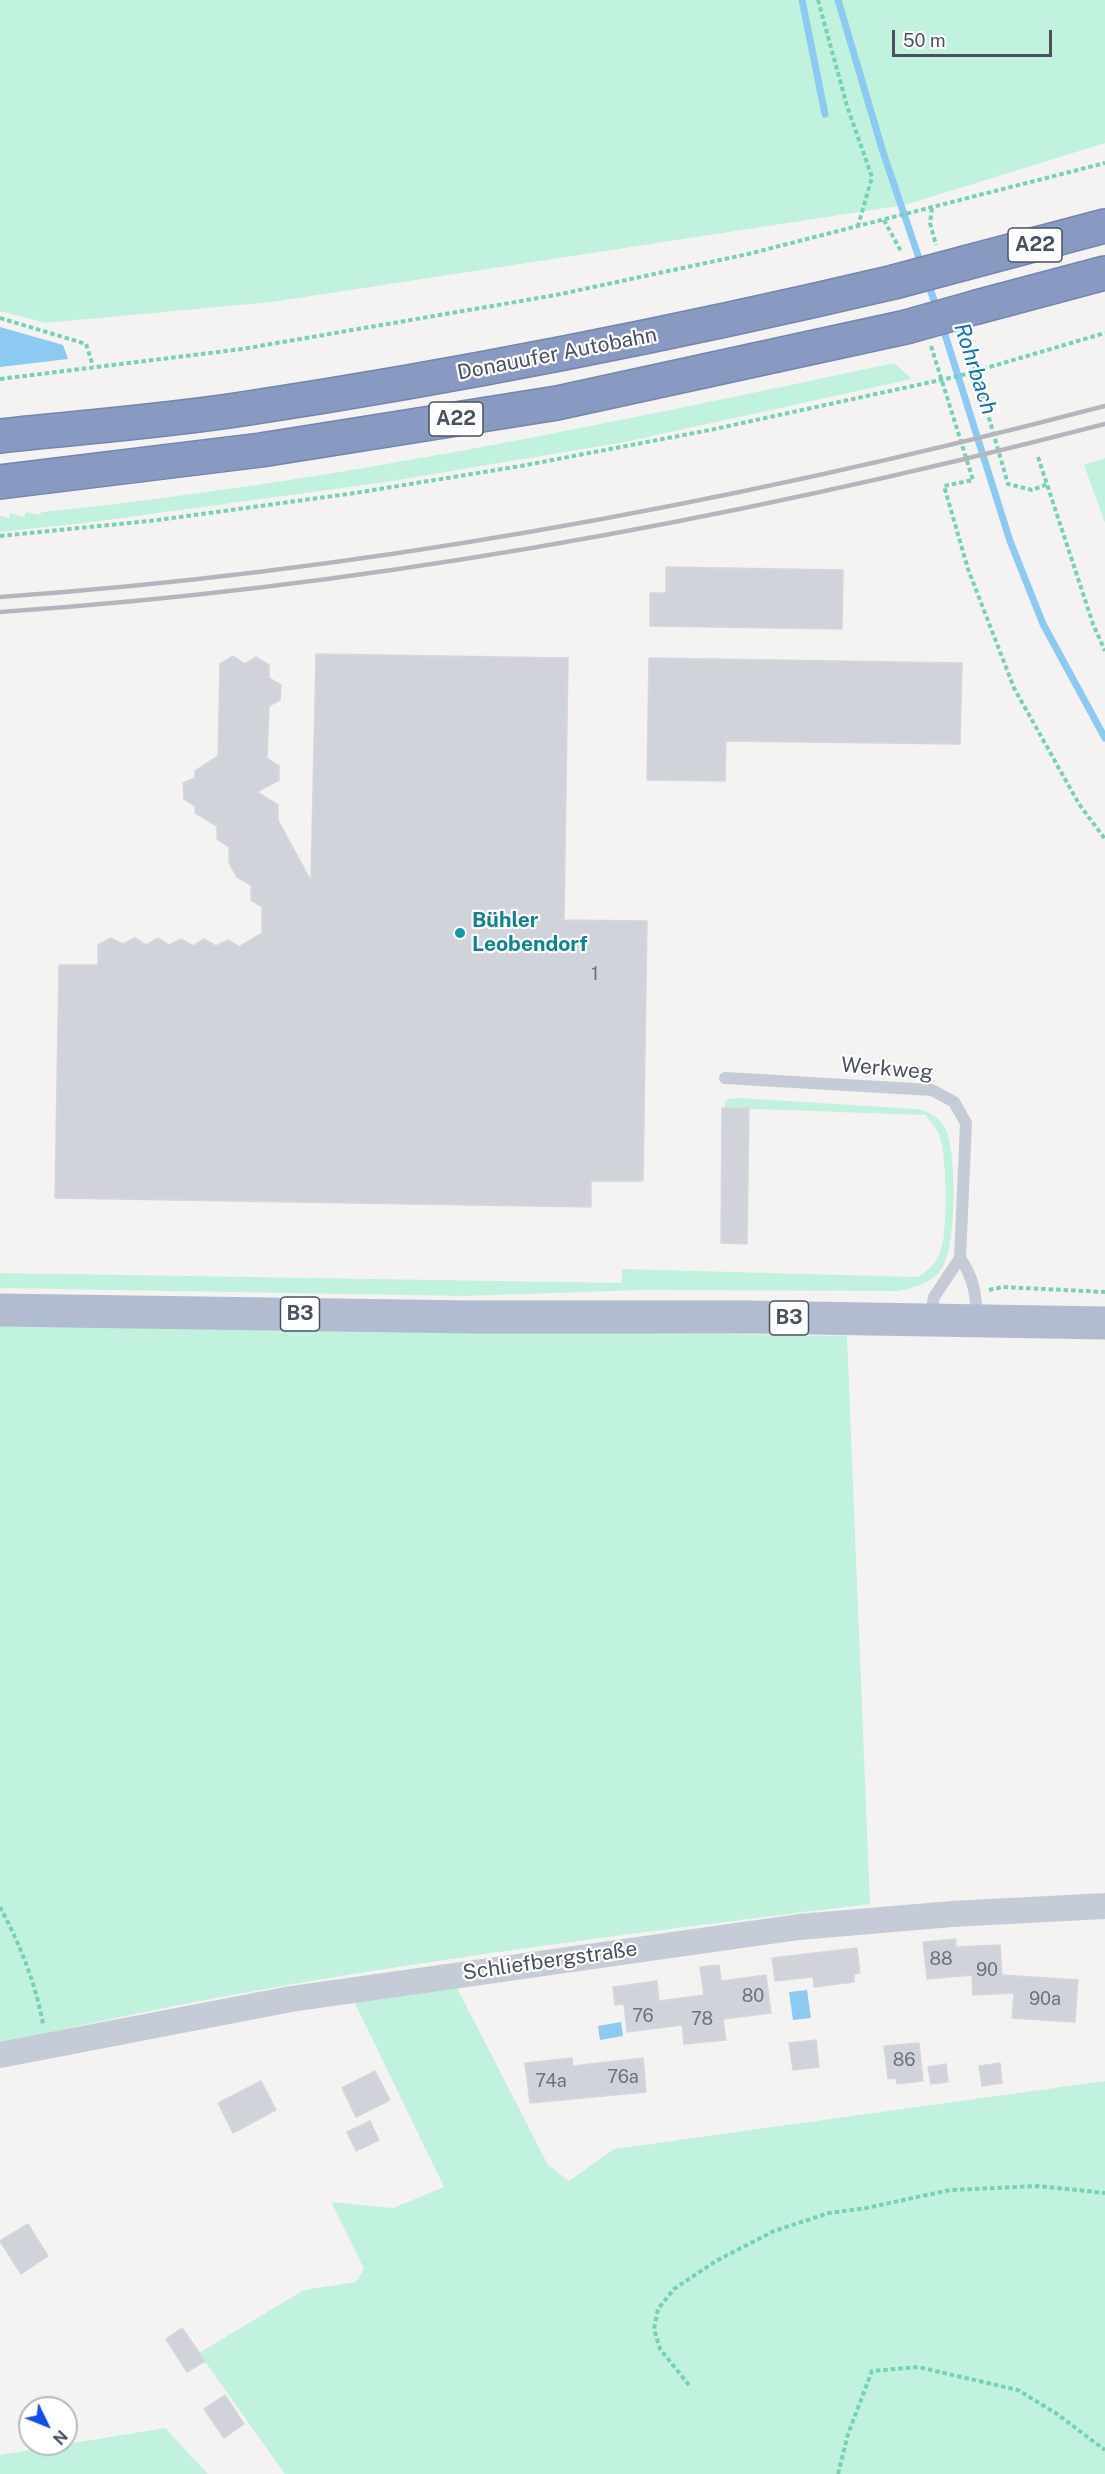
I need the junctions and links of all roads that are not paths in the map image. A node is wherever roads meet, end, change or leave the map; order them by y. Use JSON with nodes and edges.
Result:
{"nodes":[{"id":1,"x":1105,"y":226,"type":"edge"},
{"id":2,"x":1105,"y":273,"type":"edge"},
{"id":3,"x":0,"y":436,"type":"edge"},
{"id":4,"x":0,"y":482,"type":"edge"},
{"id":5,"x":725,"y":1078,"type":"dead end"},
{"id":6,"x":960,"y":1258,"type":"junction"},
{"id":7,"x":0,"y":1310,"type":"edge"},
{"id":8,"x":930,"y":1320,"type":"junction"},
{"id":9,"x":977,"y":1320,"type":"junction"},
{"id":10,"x":1105,"y":1323,"type":"edge"},
{"id":11,"x":1105,"y":1906,"type":"edge"},
{"id":12,"x":0,"y":2055,"type":"edge"}],
"edges":[{"from":1,"to":3,"type":"highway","name":"Donauufer Autobahn","number":"A22","bridge":true},
{"from":2,"to":4,"type":"highway","number":"A22","bridge":true},
{"from":5,"to":6,"type":"lane","name":"Werkweg"},
{"from":6,"to":8,"type":"lane"},
{"from":6,"to":9,"type":"lane"},
{"from":7,"to":8,"type":"main road","number":"B3"},
{"from":8,"to":9,"type":"main road","number":"B3"},
{"from":9,"to":10,"type":"main road","number":"B3"},
{"from":11,"to":12,"type":"street","name":"Schliefbergstraße"}]}
